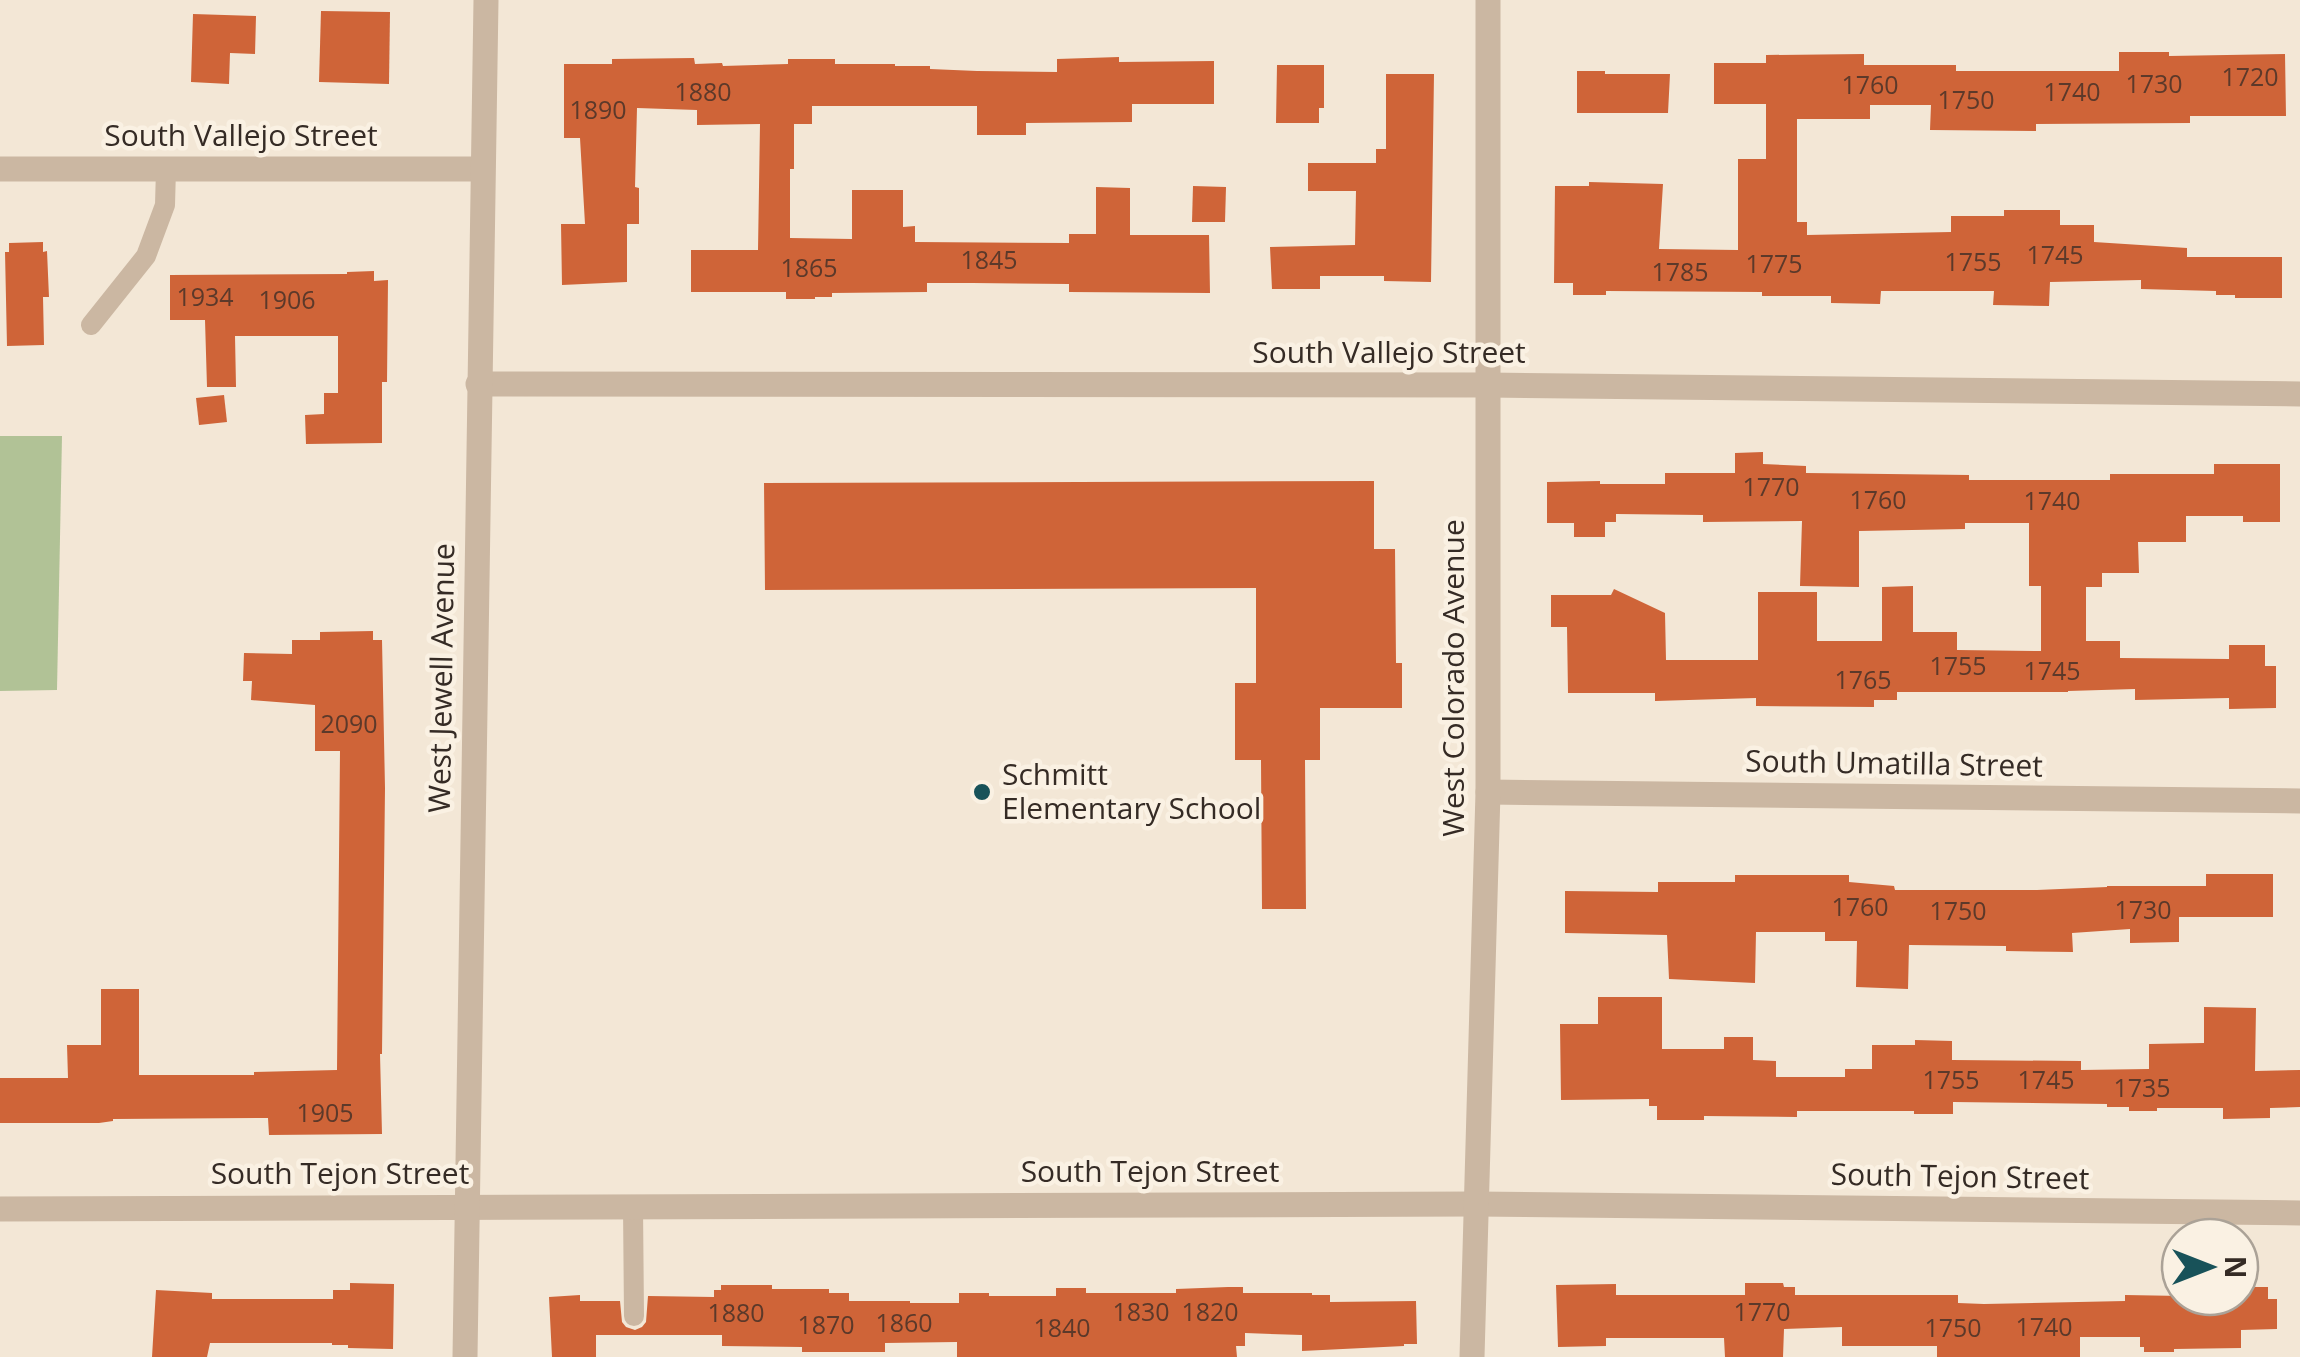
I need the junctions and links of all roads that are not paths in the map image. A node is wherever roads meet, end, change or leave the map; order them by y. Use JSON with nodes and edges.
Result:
{"nodes":[{"id":1,"x":486,"y":0,"type":"edge"},
{"id":2,"x":1488,"y":0,"type":"edge"},
{"id":3,"x":0,"y":169,"type":"edge"},
{"id":4,"x":166,"y":169,"type":"junction"},
{"id":5,"x":482,"y":169,"type":"junction"},
{"id":6,"x":91,"y":326,"type":"dead end"},
{"id":7,"x":478,"y":384,"type":"junction"},
{"id":8,"x":1488,"y":385,"type":"junction"},
{"id":9,"x":2300,"y":394,"type":"edge"},
{"id":10,"x":1488,"y":792,"type":"junction"},
{"id":11,"x":2300,"y":801,"type":"edge"},
{"id":12,"x":1476,"y":1204,"type":"junction"},
{"id":13,"x":467,"y":1206,"type":"junction"},
{"id":14,"x":633,"y":1206,"type":"junction"},
{"id":15,"x":0,"y":1208,"type":"edge"},
{"id":16,"x":2300,"y":1213,"type":"edge"},
{"id":17,"x":634,"y":1316,"type":"dead end"},
{"id":18,"x":465,"y":1357,"type":"edge"},
{"id":19,"x":1472,"y":1357,"type":"edge"}],
"edges":[{"from":1,"to":5,"type":"street","name":"West Jewell Avenue"},
{"from":2,"to":8,"type":"street","name":"West Colorado Avenue"},
{"from":3,"to":4,"type":"street","name":"South Vallejo Street"},
{"from":4,"to":5,"type":"street","name":"South Vallejo Street"},
{"from":4,"to":6,"type":"lane"},
{"from":5,"to":7,"type":"street","name":"West Jewell Avenue"},
{"from":7,"to":8,"type":"street","name":"South Vallejo Street"},
{"from":7,"to":13,"type":"street","name":"West Jewell Avenue"},
{"from":8,"to":9,"type":"street","name":"South Vallejo Street"},
{"from":8,"to":10,"type":"street","name":"West Colorado Avenue"},
{"from":10,"to":11,"type":"street","name":"South Umatilla Street"},
{"from":10,"to":12,"type":"street","name":"West Colorado Avenue"},
{"from":12,"to":14,"type":"street","name":"South Tejon Street"},
{"from":12,"to":16,"type":"street","name":"South Tejon Street"},
{"from":12,"to":19,"type":"street","name":"West Colorado Avenue"},
{"from":13,"to":14,"type":"street","name":"South Tejon Street"},
{"from":13,"to":15,"type":"street","name":"South Tejon Street"},
{"from":13,"to":18,"type":"street","name":"West Jewell Avenue"},
{"from":14,"to":17,"type":"lane"}]}
